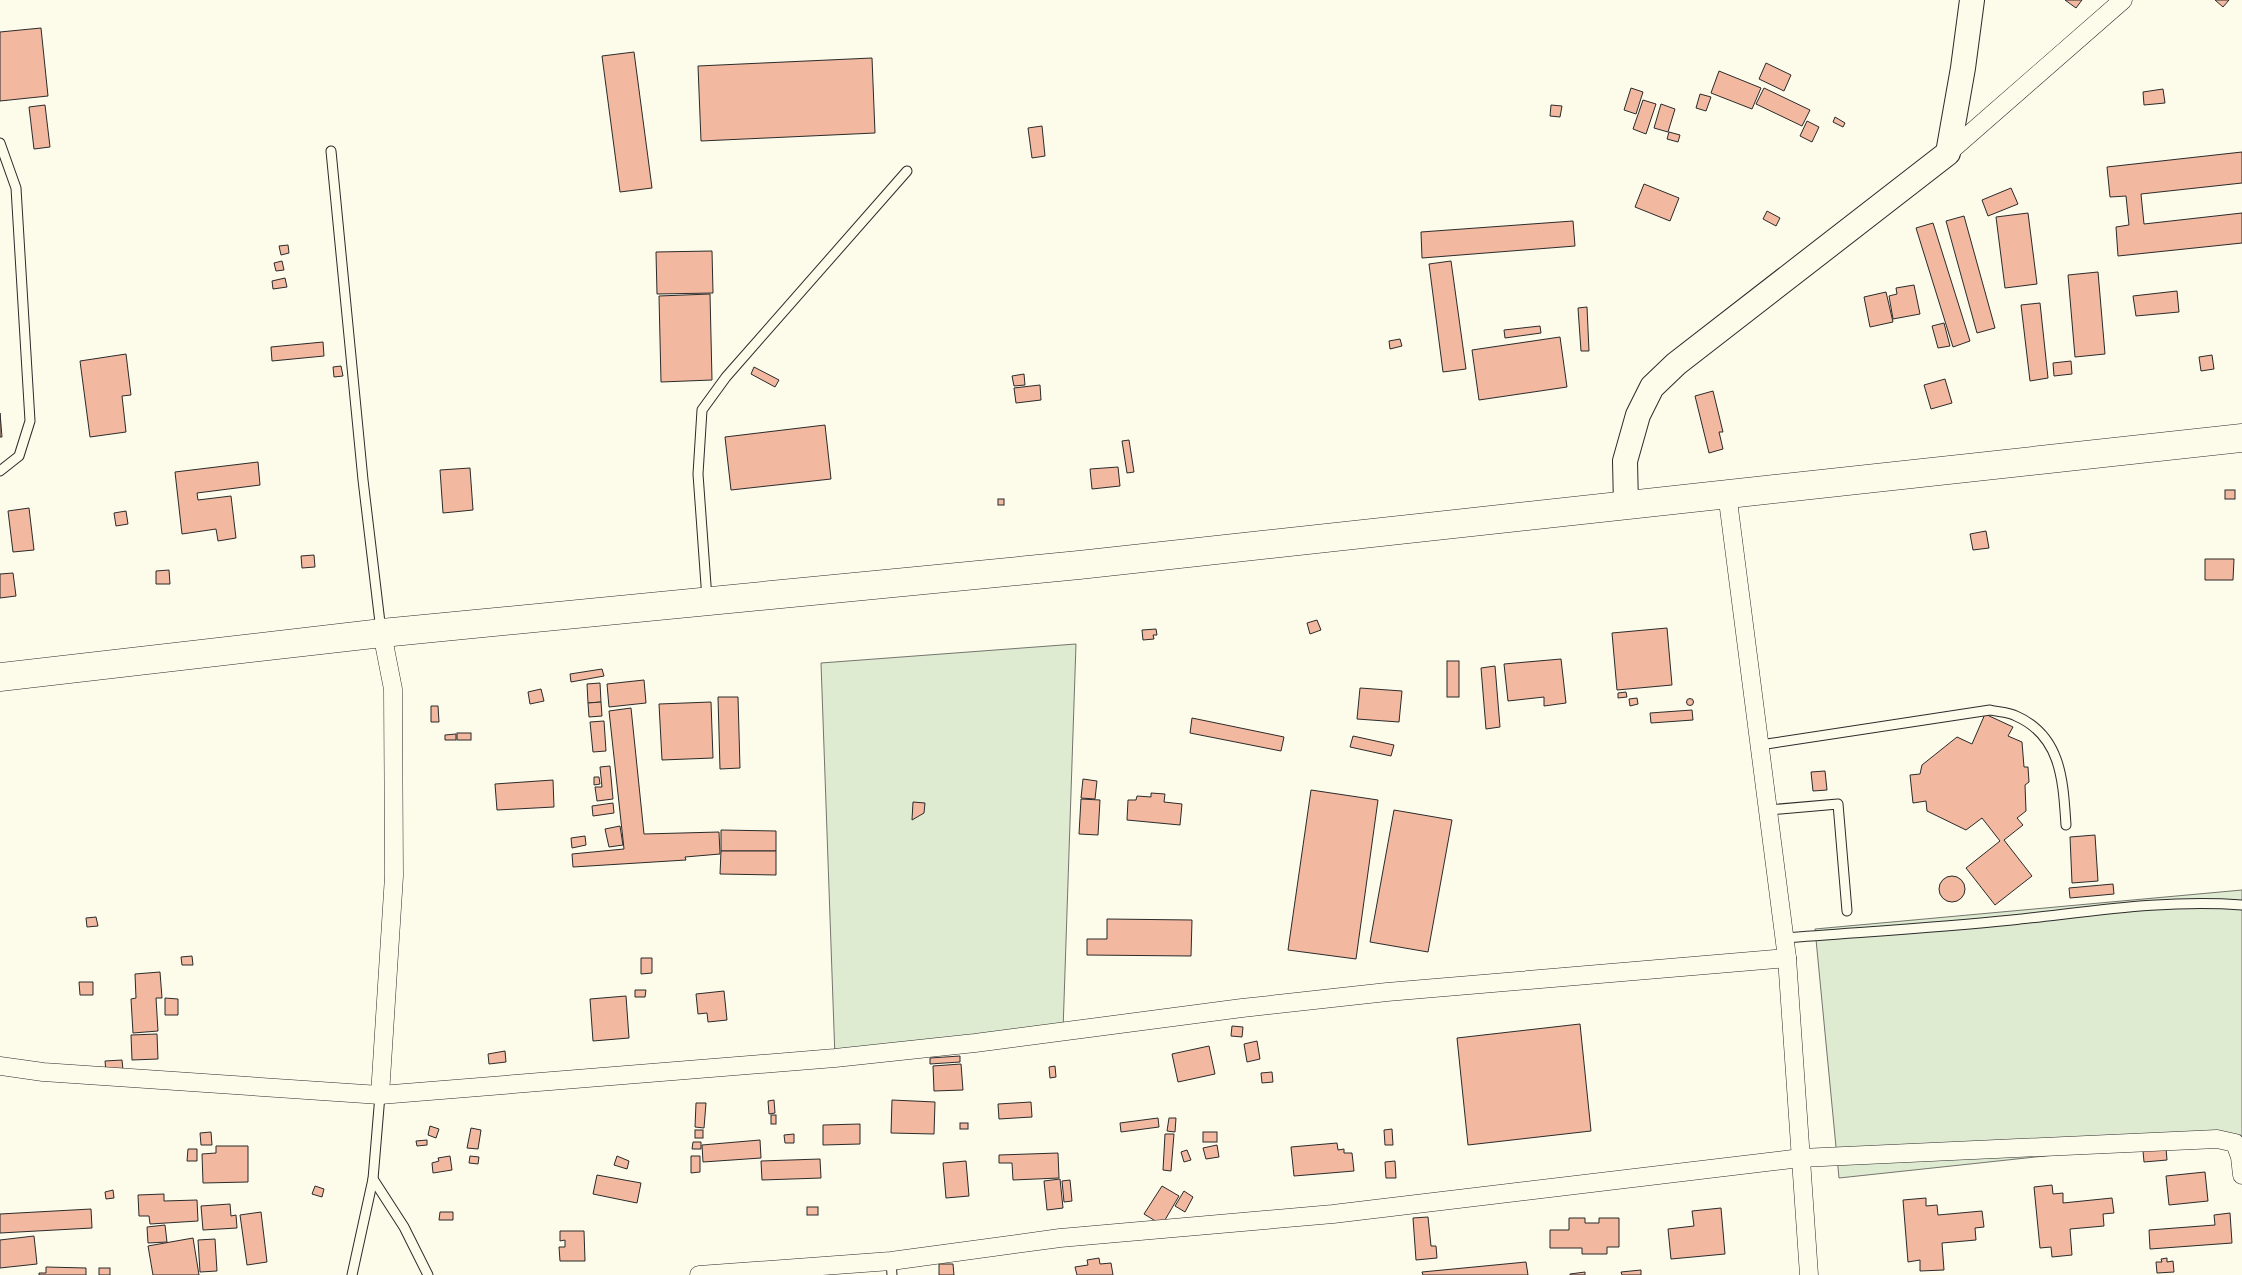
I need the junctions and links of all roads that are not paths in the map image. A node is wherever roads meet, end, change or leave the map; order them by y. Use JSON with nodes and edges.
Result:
{"nodes":[{"id":1,"x":1972,"y":0,"type":"edge"},
{"id":2,"x":2123,"y":0,"type":"edge"},
{"id":3,"x":0,"y":143,"type":"edge"},
{"id":4,"x":330,"y":150,"type":"dead end"},
{"id":5,"x":1948,"y":153,"type":"junction"},
{"id":6,"x":907,"y":171,"type":"dead end"},
{"id":7,"x":2242,"y":438,"type":"edge"},
{"id":8,"x":0,"y":471,"type":"edge"},
{"id":9,"x":1727,"y":493,"type":"junction"},
{"id":10,"x":1626,"y":505,"type":"junction"},
{"id":11,"x":707,"y":602,"type":"junction"},
{"id":12,"x":382,"y":634,"type":"junction"},
{"id":13,"x":0,"y":677,"type":"edge"},
{"id":14,"x":1760,"y":745,"type":"junction"},
{"id":15,"x":1768,"y":810,"type":"junction"},
{"id":16,"x":2066,"y":825,"type":"dead end"},
{"id":17,"x":2242,"y":905,"type":"edge"},
{"id":18,"x":1847,"y":911,"type":"dead end"},
{"id":19,"x":1784,"y":938,"type":"junction"},
{"id":20,"x":1787,"y":958,"type":"junction"},
{"id":21,"x":0,"y":1066,"type":"edge"},
{"id":22,"x":380,"y":1095,"type":"junction"},
{"id":23,"x":1800,"y":1158,"type":"junction"},
{"id":24,"x":2242,"y":1175,"type":"edge"},
{"id":25,"x":372,"y":1179,"type":"junction"},
{"id":26,"x":892,"y":1268,"type":"edge"},
{"id":27,"x":352,"y":1275,"type":"edge"},
{"id":28,"x":428,"y":1275,"type":"edge"},
{"id":29,"x":699,"y":1275,"type":"edge"},
{"id":30,"x":1809,"y":1275,"type":"edge"}],
"edges":[{"from":1,"to":5,"type":"street"},
{"from":2,"to":5,"type":"street"},
{"from":3,"to":8,"type":"lane"},
{"from":4,"to":12,"type":"lane"},
{"from":5,"to":10,"type":"street"},
{"from":6,"to":11,"type":"lane"},
{"from":7,"to":9,"type":"main road"},
{"from":9,"to":10,"type":"main road"},
{"from":9,"to":14,"type":"street"},
{"from":10,"to":11,"type":"main road"},
{"from":11,"to":12,"type":"main road"},
{"from":12,"to":13,"type":"main road"},
{"from":12,"to":22,"type":"street"},
{"from":14,"to":15,"type":"street"},
{"from":14,"to":16,"type":"lane"},
{"from":15,"to":18,"type":"lane"},
{"from":15,"to":19,"type":"street"},
{"from":17,"to":19,"type":"lane"},
{"from":19,"to":20,"type":"street"},
{"from":20,"to":22,"type":"street"},
{"from":20,"to":23,"type":"street"},
{"from":21,"to":22,"type":"street"},
{"from":22,"to":25,"type":"lane"},
{"from":23,"to":24,"type":"street"},
{"from":23,"to":26,"type":"street"},
{"from":23,"to":30,"type":"street"},
{"from":25,"to":27,"type":"lane"},
{"from":25,"to":28,"type":"lane"},
{"from":26,"to":29,"type":"street"}]}
